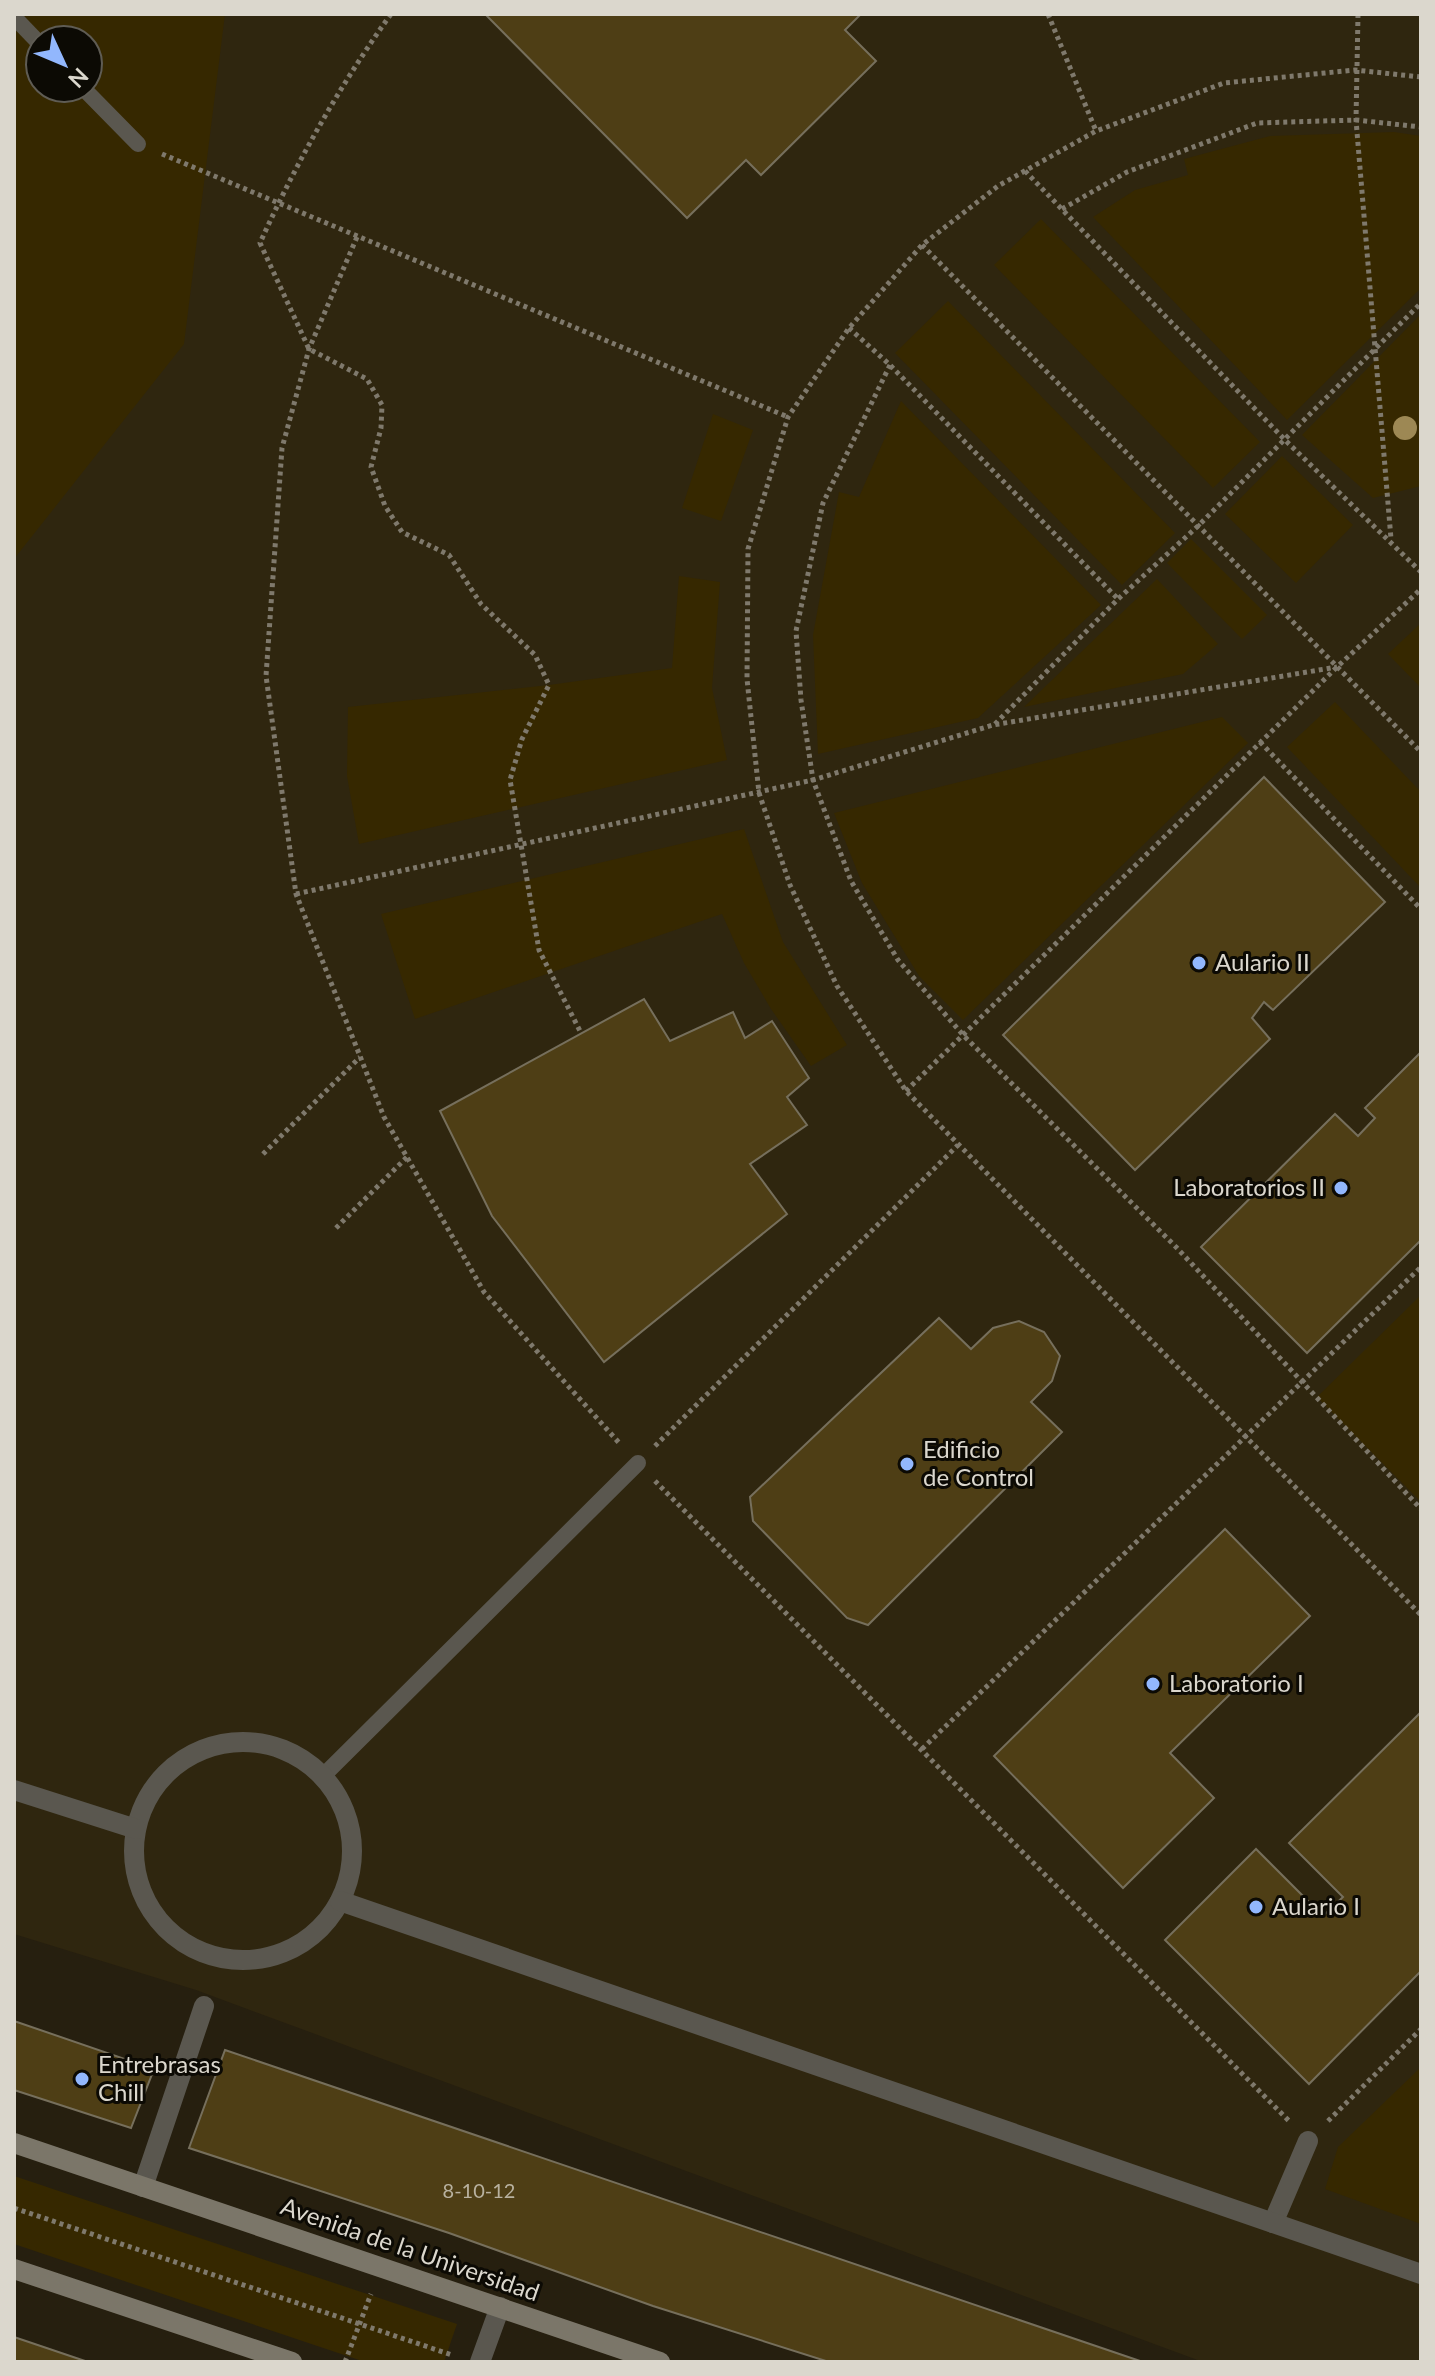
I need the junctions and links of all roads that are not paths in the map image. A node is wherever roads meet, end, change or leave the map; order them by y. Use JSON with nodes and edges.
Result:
{"nodes":[{"id":1,"x":99,"y":104,"type":"edge"},
{"id":2,"x":138,"y":144,"type":"road end"},
{"id":3,"x":638,"y":1463,"type":"road end"},
{"id":4,"x":323,"y":1776,"type":"junction"},
{"id":5,"x":14,"y":1790,"type":"edge"},
{"id":6,"x":136,"y":1829,"type":"junction"},
{"id":7,"x":340,"y":1901,"type":"junction"},
{"id":8,"x":204,"y":2006,"type":"dead end"},
{"id":9,"x":1308,"y":2141,"type":"road end"},
{"id":10,"x":14,"y":2143,"type":"edge"},
{"id":11,"x":143,"y":2187,"type":"junction"},
{"id":12,"x":1273,"y":2223,"type":"junction"},
{"id":13,"x":14,"y":2269,"type":"edge"},
{"id":14,"x":1421,"y":2274,"type":"edge"},
{"id":15,"x":500,"y":2307,"type":"junction"},
{"id":16,"x":292,"y":2362,"type":"edge"},
{"id":17,"x":480,"y":2362,"type":"edge"},
{"id":18,"x":660,"y":2362,"type":"edge"}],
"edges":[{"from":1,"to":2,"type":"lane"},
{"from":3,"to":4,"type":"lane"},
{"from":4,"to":6,"type":"street"},
{"from":4,"to":7,"type":"street"},
{"from":5,"to":6,"type":"street"},
{"from":6,"to":7,"type":"street"},
{"from":7,"to":12,"type":"street"},
{"from":8,"to":11,"type":"street"},
{"from":9,"to":12,"type":"street"},
{"from":10,"to":11,"type":"main road","name":"Avenida de la Universidad"},
{"from":11,"to":15,"type":"main road","name":"Avenida de la Universidad"},
{"from":12,"to":14,"type":"street"},
{"from":13,"to":16,"type":"main road"},
{"from":15,"to":17,"type":"street"},
{"from":15,"to":18,"type":"main road","name":"Avenida de la Universidad"}]}
